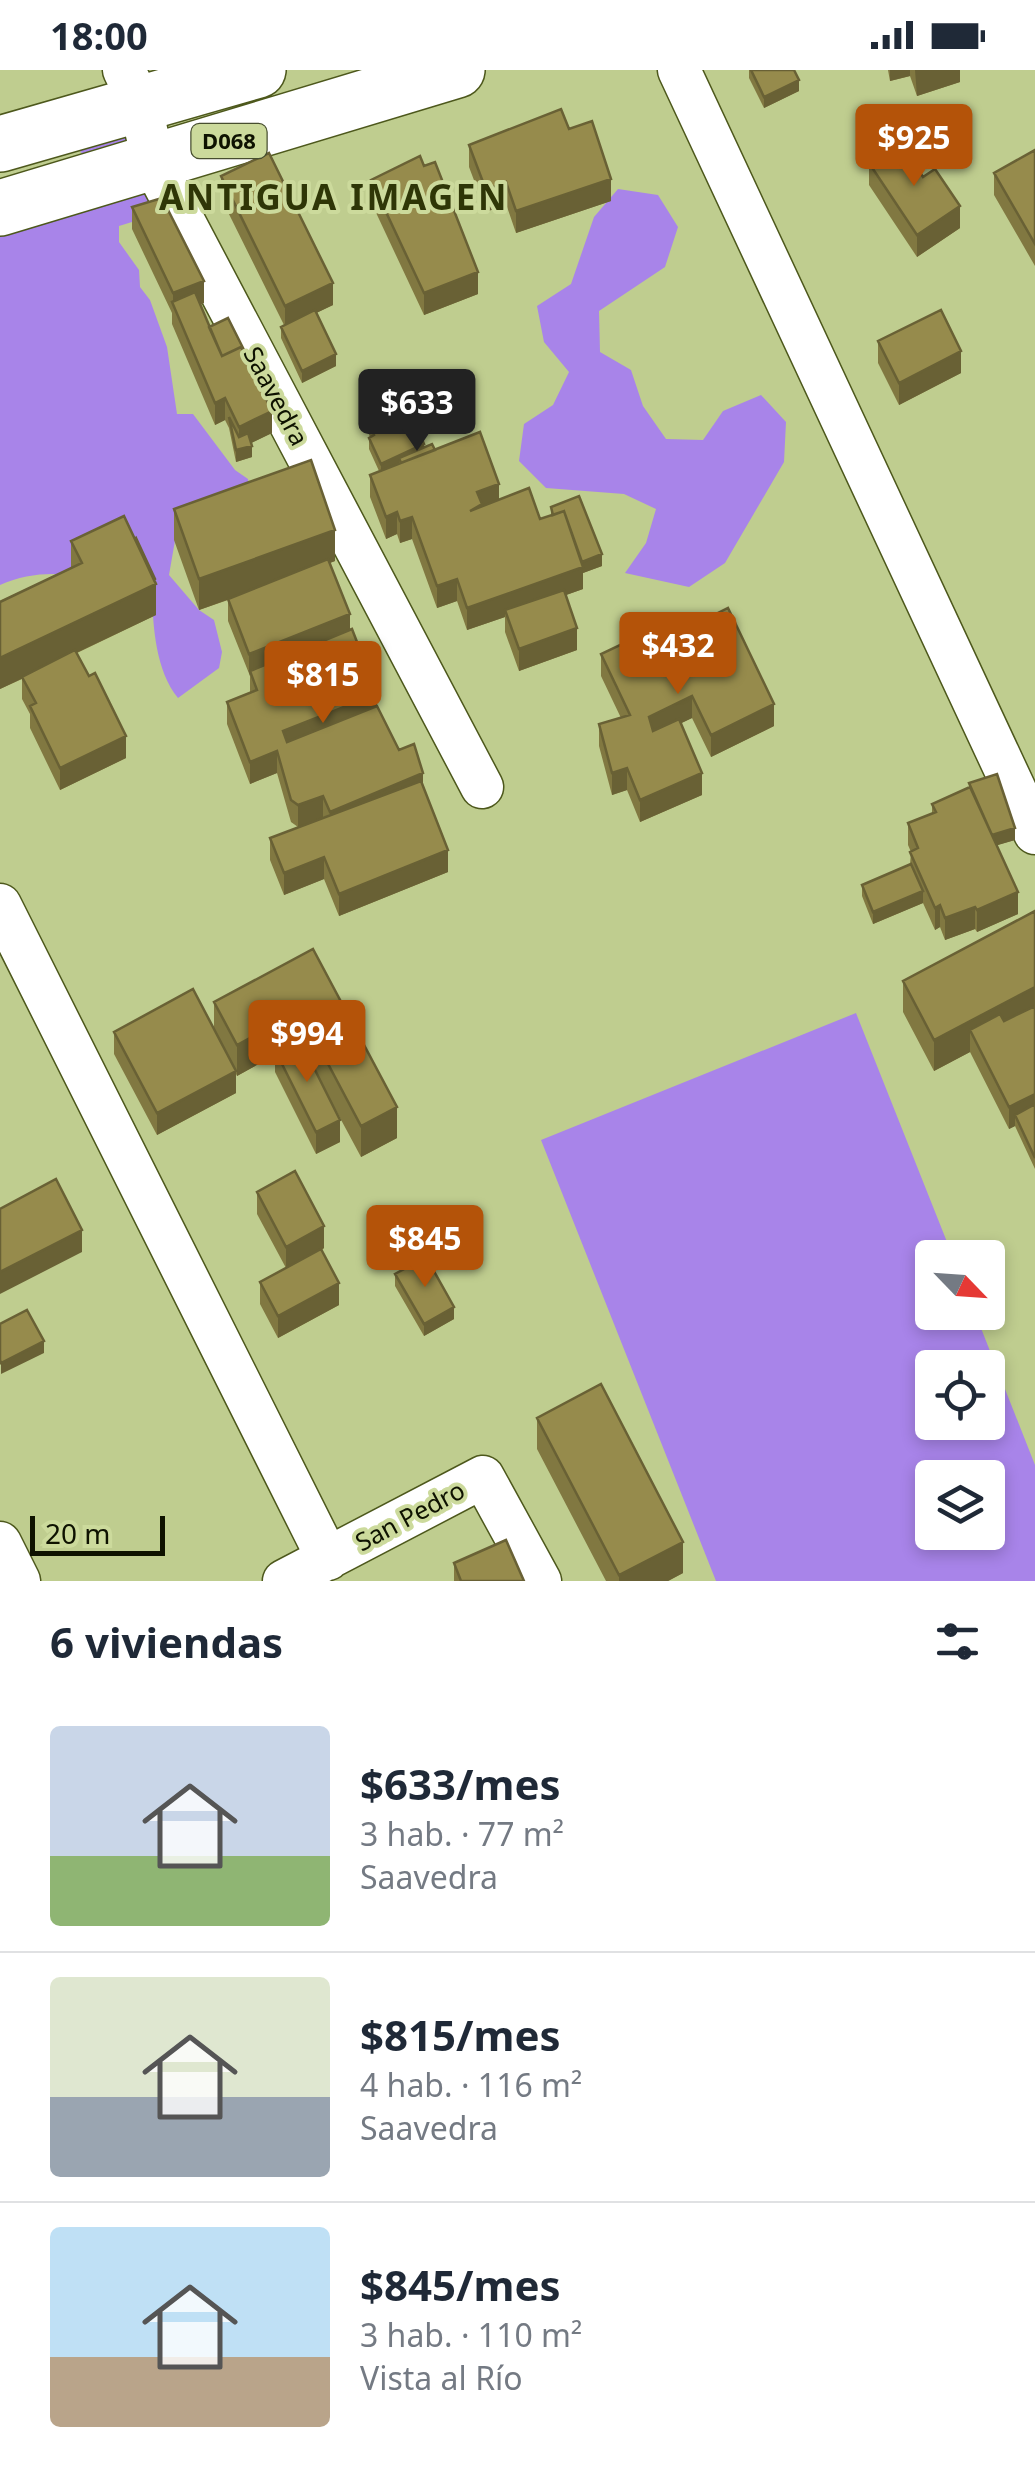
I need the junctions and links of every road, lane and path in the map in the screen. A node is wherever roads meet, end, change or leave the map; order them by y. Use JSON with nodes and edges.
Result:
{"nodes":[{"id":1,"x":258,"y":70,"type":"edge"},
{"id":2,"x":457,"y":70,"type":"edge"},
{"id":3,"x":679,"y":70,"type":"edge"},
{"id":4,"x":132,"y":87,"type":"edge"},
{"id":5,"x":0,"y":144,"type":"edge"},
{"id":6,"x":154,"y":164,"type":"junction"},
{"id":7,"x":0,"y":208,"type":"edge"},
{"id":8,"x":482,"y":787,"type":"dead end"},
{"id":9,"x":1035,"y":833,"type":"edge"},
{"id":10,"x":0,"y":905,"type":"edge"},
{"id":11,"x":0,"y":1543,"type":"edge"},
{"id":12,"x":328,"y":1559,"type":"junction"},
{"id":13,"x":19,"y":1581,"type":"edge"},
{"id":14,"x":284,"y":1581,"type":"edge"},
{"id":15,"x":540,"y":1581,"type":"edge"}],
"edges":[{"from":1,"to":4,"type":"main road","number":"D068"},
{"from":2,"to":6,"type":"main road","number":"D068"},
{"from":3,"to":9,"type":"street"},
{"from":4,"to":5,"type":"main road","number":"D068"},
{"from":4,"to":6,"type":"street","name":"Saavedra"},
{"from":6,"to":7,"type":"main road","number":"D068"},
{"from":6,"to":8,"type":"street","name":"Saavedra"},
{"from":10,"to":12,"type":"street"},
{"from":11,"to":13,"type":"street"},
{"from":12,"to":14,"type":"street","name":"San Pedro"},
{"from":12,"to":15,"type":"street","name":"San Pedro"}]}
